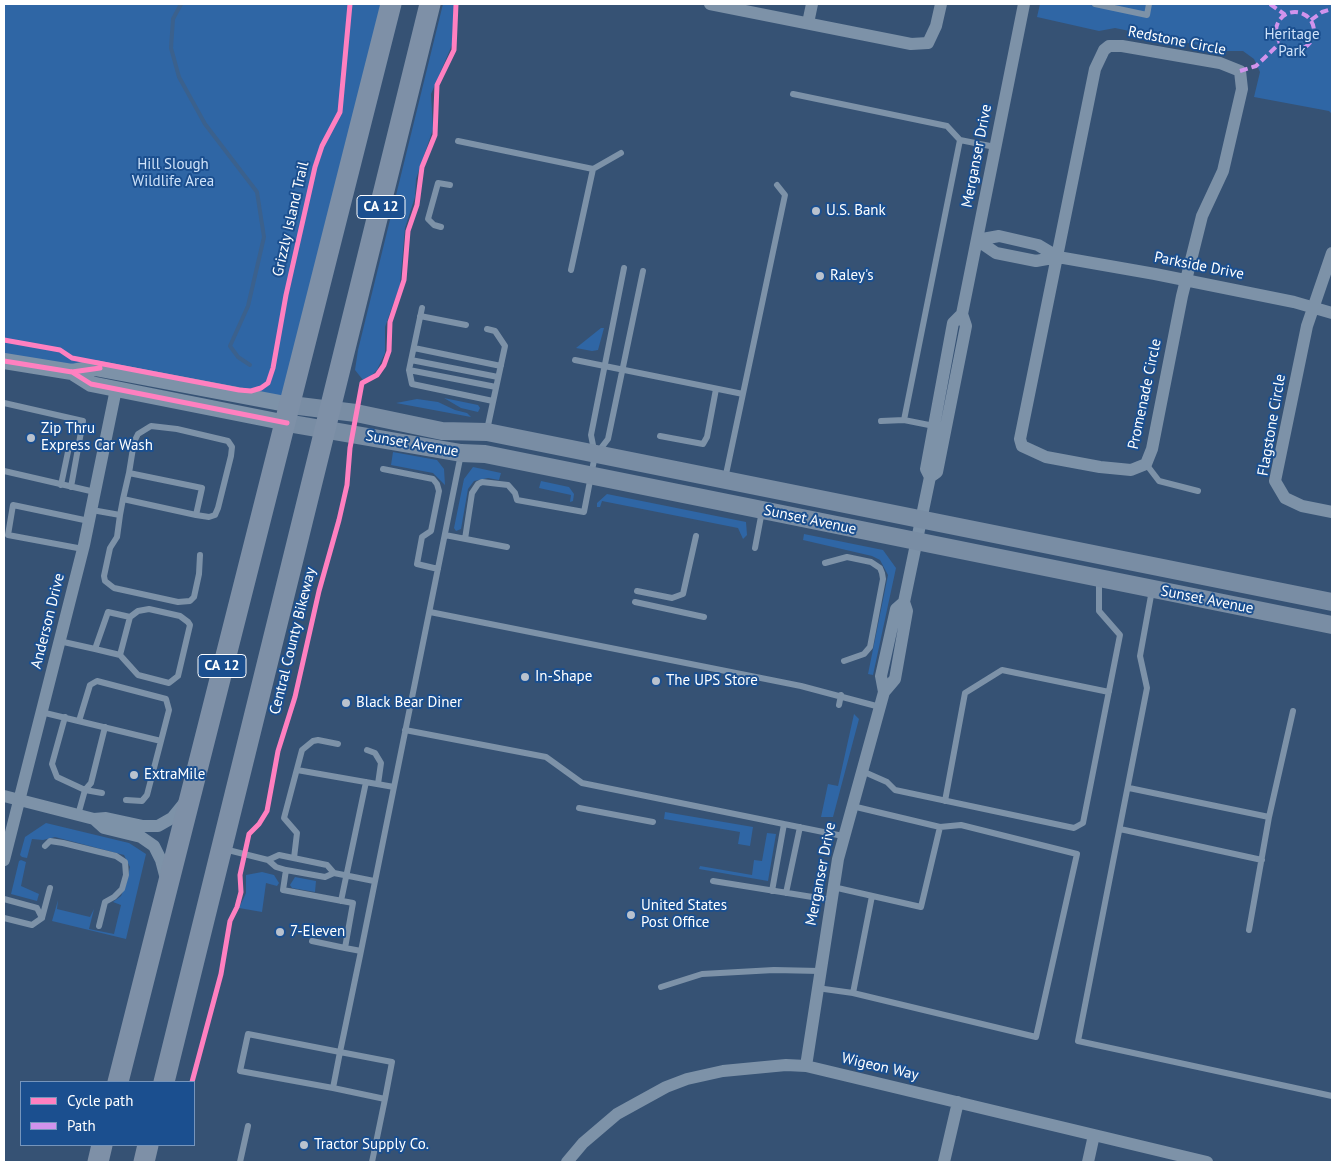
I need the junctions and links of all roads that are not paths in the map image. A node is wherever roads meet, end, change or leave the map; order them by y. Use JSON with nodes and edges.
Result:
{"nodes":[{"id":1,"x":391,"y":4,"type":"edge"},
{"id":2,"x":430,"y":4,"type":"edge"},
{"id":3,"x":710,"y":4,"type":"edge"},
{"id":4,"x":812,"y":4,"type":"edge"},
{"id":5,"x":941,"y":4,"type":"edge"},
{"id":6,"x":1024,"y":4,"type":"edge"},
{"id":7,"x":1095,"y":4,"type":"edge"},
{"id":8,"x":1149,"y":4,"type":"edge"},
{"id":9,"x":808,"y":23,"type":"junction"},
{"id":10,"x":793,"y":94,"type":"dead end"},
{"id":11,"x":960,"y":140,"type":"junction"},
{"id":12,"x":458,"y":141,"type":"dead end"},
{"id":13,"x":995,"y":147,"type":"junction"},
{"id":14,"x":620,"y":153,"type":"dead end"},
{"id":15,"x":593,"y":169,"type":"junction"},
{"id":16,"x":450,"y":185,"type":"dead end"},
{"id":17,"x":777,"y":185,"type":"dead end"},
{"id":18,"x":441,"y":227,"type":"dead end"},
{"id":19,"x":977,"y":240,"type":"junction"},
{"id":20,"x":1332,"y":253,"type":"edge"},
{"id":21,"x":1058,"y":257,"type":"junction"},
{"id":22,"x":624,"y":268,"type":"dead end"},
{"id":23,"x":571,"y":270,"type":"dead end"},
{"id":24,"x":643,"y":271,"type":"dead end"},
{"id":25,"x":1186,"y":280,"type":"junction"},
{"id":26,"x":1312,"y":307,"type":"junction"},
{"id":27,"x":422,"y":308,"type":"dead end"},
{"id":28,"x":1332,"y":313,"type":"edge"},
{"id":29,"x":962,"y":314,"type":"junction"},
{"id":30,"x":420,"y":316,"type":"junction"},
{"id":31,"x":466,"y":325,"type":"dead end"},
{"id":32,"x":487,"y":329,"type":"dead end"},
{"id":33,"x":414,"y":348,"type":"junction"},
{"id":34,"x":411,"y":360,"type":"junction"},
{"id":35,"x":575,"y":360,"type":"dead end"},
{"id":36,"x":4,"y":361,"type":"edge"},
{"id":37,"x":501,"y":366,"type":"junction"},
{"id":38,"x":605,"y":366,"type":"junction"},
{"id":39,"x":409,"y":370,"type":"junction"},
{"id":40,"x":623,"y":370,"type":"junction"},
{"id":41,"x":72,"y":372,"type":"junction"},
{"id":42,"x":498,"y":377,"type":"junction"},
{"id":43,"x":178,"y":384,"type":"junction"},
{"id":44,"x":496,"y":386,"type":"junction"},
{"id":45,"x":116,"y":389,"type":"junction"},
{"id":46,"x":716,"y":389,"type":"junction"},
{"id":47,"x":742,"y":394,"type":"junction"},
{"id":48,"x":4,"y":396,"type":"edge"},
{"id":49,"x":493,"y":401,"type":"junction"},
{"id":50,"x":4,"y":403,"type":"edge"},
{"id":51,"x":12,"y":405,"type":"junction"},
{"id":52,"x":289,"y":414,"type":"junction"},
{"id":53,"x":329,"y":420,"type":"junction"},
{"id":54,"x":904,"y":420,"type":"junction"},
{"id":55,"x":881,"y":421,"type":"dead end"},
{"id":56,"x":934,"y":426,"type":"junction"},
{"id":57,"x":486,"y":432,"type":"junction"},
{"id":58,"x":660,"y":436,"type":"dead end"},
{"id":59,"x":58,"y":443,"type":"dead end"},
{"id":60,"x":461,"y":453,"type":"junction"},
{"id":61,"x":595,"y":455,"type":"junction"},
{"id":62,"x":1146,"y":464,"type":"junction"},
{"id":63,"x":383,"y":469,"type":"dead end"},
{"id":64,"x":4,"y":471,"type":"edge"},
{"id":65,"x":129,"y":472,"type":"junction"},
{"id":66,"x":591,"y":477,"type":"junction"},
{"id":67,"x":930,"y":477,"type":"junction"},
{"id":68,"x":725,"y":480,"type":"junction"},
{"id":69,"x":61,"y":484,"type":"junction"},
{"id":70,"x":71,"y":487,"type":"junction"},
{"id":71,"x":1198,"y":491,"type":"dead end"},
{"id":72,"x":95,"y":492,"type":"junction"},
{"id":73,"x":124,"y":499,"type":"junction"},
{"id":74,"x":763,"y":510,"type":"junction"},
{"id":75,"x":1332,"y":512,"type":"edge"},
{"id":76,"x":90,"y":515,"type":"junction"},
{"id":77,"x":120,"y":515,"type":"junction"},
{"id":78,"x":196,"y":515,"type":"junction"},
{"id":79,"x":921,"y":519,"type":"junction"},
{"id":80,"x":445,"y":535,"type":"junction"},
{"id":81,"x":696,"y":536,"type":"dead end"},
{"id":82,"x":464,"y":539,"type":"junction"},
{"id":83,"x":917,"y":541,"type":"junction"},
{"id":84,"x":507,"y":547,"type":"dead end"},
{"id":85,"x":755,"y":548,"type":"dead end"},
{"id":86,"x":83,"y":549,"type":"junction"},
{"id":87,"x":200,"y":555,"type":"dead end"},
{"id":88,"x":825,"y":563,"type":"dead end"},
{"id":89,"x":438,"y":569,"type":"junction"},
{"id":90,"x":1099,"y":578,"type":"junction"},
{"id":91,"x":1152,"y":589,"type":"junction"},
{"id":92,"x":637,"y":591,"type":"dead end"},
{"id":93,"x":635,"y":602,"type":"dead end"},
{"id":94,"x":1332,"y":602,"type":"edge"},
{"id":95,"x":430,"y":612,"type":"junction"},
{"id":96,"x":130,"y":617,"type":"junction"},
{"id":97,"x":704,"y":617,"type":"dead end"},
{"id":98,"x":1332,"y":625,"type":"edge"},
{"id":99,"x":60,"y":641,"type":"junction"},
{"id":100,"x":95,"y":650,"type":"junction"},
{"id":101,"x":120,"y":655,"type":"junction"},
{"id":102,"x":844,"y":661,"type":"dead end"},
{"id":103,"x":1109,"y":692,"type":"junction"},
{"id":104,"x":841,"y":696,"type":"junction"},
{"id":105,"x":839,"y":706,"type":"dead end"},
{"id":106,"x":880,"y":707,"type":"junction"},
{"id":107,"x":1293,"y":711,"type":"dead end"},
{"id":108,"x":41,"y":712,"type":"junction"},
{"id":109,"x":65,"y":717,"type":"junction"},
{"id":110,"x":79,"y":721,"type":"junction"},
{"id":111,"x":105,"y":727,"type":"junction"},
{"id":112,"x":405,"y":730,"type":"junction"},
{"id":113,"x":161,"y":741,"type":"junction"},
{"id":114,"x":338,"y":744,"type":"dead end"},
{"id":115,"x":367,"y":750,"type":"dead end"},
{"id":116,"x":296,"y":770,"type":"junction"},
{"id":117,"x":862,"y":771,"type":"junction"},
{"id":118,"x":366,"y":782,"type":"junction"},
{"id":119,"x":378,"y":784,"type":"junction"},
{"id":120,"x":394,"y":787,"type":"junction"},
{"id":121,"x":1129,"y":788,"type":"junction"},
{"id":122,"x":85,"y":790,"type":"junction"},
{"id":123,"x":102,"y":793,"type":"dead end"},
{"id":124,"x":4,"y":796,"type":"edge"},
{"id":125,"x":188,"y":798,"type":"junction"},
{"id":126,"x":19,"y":799,"type":"junction"},
{"id":127,"x":126,"y":800,"type":"dead end"},
{"id":128,"x":945,"y":801,"type":"junction"},
{"id":129,"x":852,"y":806,"type":"junction"},
{"id":130,"x":579,"y":808,"type":"dead end"},
{"id":131,"x":78,"y":815,"type":"junction"},
{"id":132,"x":1270,"y":818,"type":"junction"},
{"id":133,"x":94,"y":819,"type":"junction"},
{"id":134,"x":653,"y":822,"type":"dead end"},
{"id":135,"x":784,"y":824,"type":"junction"},
{"id":136,"x":940,"y":827,"type":"junction"},
{"id":137,"x":800,"y":828,"type":"junction"},
{"id":138,"x":1120,"y":829,"type":"junction"},
{"id":139,"x":843,"y":836,"type":"junction"},
{"id":140,"x":45,"y":846,"type":"dead end"},
{"id":141,"x":222,"y":849,"type":"junction"},
{"id":142,"x":294,"y":858,"type":"junction"},
{"id":143,"x":4,"y":860,"type":"edge"},
{"id":144,"x":268,"y":860,"type":"junction"},
{"id":145,"x":1262,"y":860,"type":"junction"},
{"id":146,"x":286,"y":870,"type":"junction"},
{"id":147,"x":334,"y":873,"type":"junction"},
{"id":148,"x":346,"y":875,"type":"junction"},
{"id":149,"x":374,"y":881,"type":"junction"},
{"id":150,"x":713,"y":881,"type":"dead end"},
{"id":151,"x":167,"y":886,"type":"junction"},
{"id":152,"x":50,"y":888,"type":"dead end"},
{"id":153,"x":772,"y":891,"type":"junction"},
{"id":154,"x":786,"y":893,"type":"junction"},
{"id":155,"x":832,"y":894,"type":"junction"},
{"id":156,"x":872,"y":896,"type":"junction"},
{"id":157,"x":4,"y":900,"type":"edge"},
{"id":158,"x":341,"y":901,"type":"junction"},
{"id":159,"x":4,"y":918,"type":"edge"},
{"id":160,"x":42,"y":918,"type":"junction"},
{"id":161,"x":100,"y":926,"type":"dead end"},
{"id":162,"x":1249,"y":930,"type":"dead end"},
{"id":163,"x":312,"y":942,"type":"dead end"},
{"id":164,"x":345,"y":948,"type":"junction"},
{"id":165,"x":361,"y":951,"type":"junction"},
{"id":166,"x":820,"y":971,"type":"junction"},
{"id":167,"x":661,"y":987,"type":"dead end"},
{"id":168,"x":817,"y":988,"type":"junction"},
{"id":169,"x":853,"y":993,"type":"junction"},
{"id":170,"x":340,"y":1052,"type":"junction"},
{"id":171,"x":806,"y":1066,"type":"junction"},
{"id":172,"x":118,"y":1081,"type":"edge"},
{"id":173,"x":164,"y":1081,"type":"edge"},
{"id":174,"x":333,"y":1088,"type":"junction"},
{"id":175,"x":1332,"y":1096,"type":"edge"},
{"id":176,"x":385,"y":1099,"type":"junction"},
{"id":177,"x":958,"y":1102,"type":"junction"},
{"id":178,"x":248,"y":1126,"type":"dead end"},
{"id":179,"x":1094,"y":1135,"type":"junction"},
{"id":180,"x":102,"y":1146,"type":"edge"},
{"id":181,"x":148,"y":1146,"type":"edge"},
{"id":182,"x":98,"y":1162,"type":"edge"},
{"id":183,"x":144,"y":1162,"type":"edge"},
{"id":184,"x":240,"y":1162,"type":"edge"},
{"id":185,"x":372,"y":1162,"type":"edge"},
{"id":186,"x":567,"y":1162,"type":"edge"},
{"id":187,"x":944,"y":1162,"type":"edge"},
{"id":188,"x":1088,"y":1162,"type":"edge"},
{"id":189,"x":1206,"y":1162,"type":"edge"}],
"edges":[{"from":1,"to":52,"type":"highway","number":"CA 12"},
{"from":2,"to":53,"type":"highway","number":"CA 12"},
{"from":3,"to":9,"type":"street"},
{"from":4,"to":9,"type":"street"},
{"from":5,"to":9,"type":"street"},
{"from":6,"to":13,"type":"street","name":"Merganser Drive"},
{"from":7,"to":8,"type":"lane"},
{"from":10,"to":11,"type":"lane"},
{"from":11,"to":13,"type":"lane"},
{"from":11,"to":54,"type":"lane"},
{"from":12,"to":15,"type":"lane"},
{"from":13,"to":19,"type":"street","name":"Merganser Drive"},
{"from":14,"to":15,"type":"lane"},
{"from":15,"to":23,"type":"lane"},
{"from":16,"to":18,"type":"lane"},
{"from":17,"to":47,"type":"lane"},
{"from":19,"to":21,"type":"street","name":"Parkside Drive"},
{"from":19,"to":29,"type":"street","name":"Merganser Drive"},
{"from":20,"to":26,"type":"street","name":"Flagstone Circle"},
{"from":21,"to":25,"type":"street","name":"Parkside Drive"},
{"from":21,"to":25,"type":"street","name":"Redstone Circle"},
{"from":21,"to":62,"type":"street","name":"Promenade Circle"},
{"from":22,"to":38,"type":"lane"},
{"from":24,"to":40,"type":"lane"},
{"from":25,"to":26,"type":"street","name":"Parkside Drive"},
{"from":25,"to":62,"type":"street","name":"Promenade Circle"},
{"from":26,"to":28,"type":"street","name":"Parkside Drive"},
{"from":26,"to":75,"type":"street","name":"Flagstone Circle"},
{"from":27,"to":30,"type":"lane"},
{"from":29,"to":56,"type":"street","name":"Merganser Drive"},
{"from":29,"to":67,"type":"street","name":"Merganser Drive"},
{"from":30,"to":31,"type":"lane"},
{"from":30,"to":33,"type":"lane"},
{"from":32,"to":37,"type":"lane"},
{"from":33,"to":34,"type":"lane"},
{"from":33,"to":37,"type":"lane"},
{"from":34,"to":39,"type":"lane"},
{"from":34,"to":42,"type":"lane"},
{"from":35,"to":38,"type":"lane"},
{"from":36,"to":41,"type":"street"},
{"from":37,"to":42,"type":"lane"},
{"from":38,"to":40,"type":"lane"},
{"from":38,"to":61,"type":"lane"},
{"from":39,"to":44,"type":"lane"},
{"from":39,"to":49,"type":"lane"},
{"from":40,"to":46,"type":"lane"},
{"from":40,"to":61,"type":"lane"},
{"from":41,"to":43,"type":"street"},
{"from":41,"to":45,"type":"street"},
{"from":42,"to":44,"type":"lane"},
{"from":43,"to":45,"type":"street"},
{"from":43,"to":52,"type":"street"},
{"from":44,"to":49,"type":"lane"},
{"from":45,"to":52,"type":"street"},
{"from":45,"to":72,"type":"street","name":"Anderson Drive"},
{"from":46,"to":47,"type":"lane"},
{"from":46,"to":58,"type":"lane"},
{"from":47,"to":68,"type":"lane"},
{"from":48,"to":51,"type":"lane"},
{"from":49,"to":57,"type":"lane"},
{"from":50,"to":51,"type":"lane"},
{"from":51,"to":70,"type":"lane"},
{"from":52,"to":53,"type":"main road","name":"Sunset Avenue"},
{"from":52,"to":125,"type":"highway","number":"CA 12"},
{"from":53,"to":57,"type":"main road","name":"Sunset Avenue"},
{"from":53,"to":60,"type":"main road","name":"Sunset Avenue"},
{"from":53,"to":141,"type":"highway","number":"CA 12"},
{"from":54,"to":55,"type":"lane"},
{"from":54,"to":56,"type":"lane"},
{"from":56,"to":67,"type":"street","name":"Merganser Drive"},
{"from":57,"to":61,"type":"main road","name":"Sunset Avenue"},
{"from":59,"to":69,"type":"lane"},
{"from":60,"to":66,"type":"main road","name":"Sunset Avenue"},
{"from":60,"to":80,"type":"lane"},
{"from":61,"to":66,"type":"lane"},
{"from":61,"to":68,"type":"main road","name":"Sunset Avenue"},
{"from":62,"to":71,"type":"lane"},
{"from":63,"to":89,"type":"lane"},
{"from":64,"to":69,"type":"lane"},
{"from":65,"to":73,"type":"lane"},
{"from":65,"to":78,"type":"lane"},
{"from":65,"to":78,"type":"lane"},
{"from":66,"to":74,"type":"main road","name":"Sunset Avenue"},
{"from":66,"to":82,"type":"lane"},
{"from":67,"to":79,"type":"street","name":"Merganser Drive"},
{"from":68,"to":79,"type":"main road","name":"Sunset Avenue"},
{"from":69,"to":70,"type":"lane"},
{"from":70,"to":72,"type":"lane"},
{"from":72,"to":76,"type":"street","name":"Anderson Drive"},
{"from":73,"to":77,"type":"lane"},
{"from":73,"to":78,"type":"lane"},
{"from":74,"to":83,"type":"main road","name":"Sunset Avenue"},
{"from":74,"to":85,"type":"lane"},
{"from":76,"to":77,"type":"lane"},
{"from":76,"to":86,"type":"street","name":"Anderson Drive"},
{"from":76,"to":86,"type":"lane"},
{"from":77,"to":87,"type":"lane"},
{"from":79,"to":83,"type":"street","name":"Merganser Drive"},
{"from":79,"to":94,"type":"main road","name":"Sunset Avenue"},
{"from":80,"to":82,"type":"lane"},
{"from":80,"to":89,"type":"lane"},
{"from":81,"to":92,"type":"lane"},
{"from":82,"to":84,"type":"lane"},
{"from":83,"to":90,"type":"main road","name":"Sunset Avenue"},
{"from":83,"to":106,"type":"street","name":"Merganser Drive"},
{"from":86,"to":99,"type":"street","name":"Anderson Drive"},
{"from":88,"to":102,"type":"lane"},
{"from":89,"to":95,"type":"lane"},
{"from":90,"to":91,"type":"main road","name":"Sunset Avenue"},
{"from":90,"to":103,"type":"lane"},
{"from":91,"to":98,"type":"main road","name":"Sunset Avenue"},
{"from":91,"to":121,"type":"lane"},
{"from":93,"to":97,"type":"lane"},
{"from":95,"to":104,"type":"lane"},
{"from":95,"to":112,"type":"lane"},
{"from":96,"to":100,"type":"lane"},
{"from":96,"to":101,"type":"lane"},
{"from":96,"to":101,"type":"lane"},
{"from":99,"to":100,"type":"lane"},
{"from":99,"to":108,"type":"street","name":"Anderson Drive"},
{"from":100,"to":101,"type":"lane"},
{"from":103,"to":128,"type":"lane"},
{"from":103,"to":128,"type":"lane"},
{"from":104,"to":105,"type":"lane"},
{"from":104,"to":106,"type":"lane"},
{"from":106,"to":117,"type":"street","name":"Merganser Drive"},
{"from":107,"to":132,"type":"lane"},
{"from":108,"to":109,"type":"lane"},
{"from":108,"to":126,"type":"street","name":"Anderson Drive"},
{"from":109,"to":110,"type":"lane"},
{"from":109,"to":122,"type":"lane"},
{"from":110,"to":111,"type":"lane"},
{"from":110,"to":113,"type":"lane"},
{"from":111,"to":113,"type":"lane"},
{"from":111,"to":122,"type":"lane"},
{"from":112,"to":120,"type":"lane"},
{"from":112,"to":135,"type":"lane"},
{"from":113,"to":127,"type":"lane"},
{"from":114,"to":116,"type":"lane"},
{"from":115,"to":119,"type":"lane"},
{"from":116,"to":118,"type":"lane"},
{"from":116,"to":142,"type":"lane"},
{"from":117,"to":128,"type":"lane"},
{"from":117,"to":129,"type":"street","name":"Merganser Drive"},
{"from":118,"to":119,"type":"lane"},
{"from":118,"to":148,"type":"lane"},
{"from":119,"to":120,"type":"lane"},
{"from":120,"to":149,"type":"lane"},
{"from":121,"to":132,"type":"lane"},
{"from":121,"to":138,"type":"lane"},
{"from":122,"to":123,"type":"lane"},
{"from":122,"to":131,"type":"lane"},
{"from":124,"to":126,"type":"street"},
{"from":125,"to":133,"type":"street"},
{"from":125,"to":151,"type":"highway","number":"CA 12"},
{"from":126,"to":131,"type":"street"},
{"from":126,"to":143,"type":"street","name":"Anderson Drive"},
{"from":129,"to":136,"type":"lane"},
{"from":129,"to":139,"type":"street","name":"Merganser Drive"},
{"from":130,"to":134,"type":"lane"},
{"from":131,"to":133,"type":"street"},
{"from":132,"to":145,"type":"lane"},
{"from":133,"to":151,"type":"street"},
{"from":135,"to":137,"type":"lane"},
{"from":135,"to":153,"type":"lane"},
{"from":136,"to":156,"type":"lane"},
{"from":136,"to":169,"type":"lane"},
{"from":137,"to":139,"type":"lane"},
{"from":137,"to":154,"type":"lane"},
{"from":138,"to":145,"type":"lane"},
{"from":138,"to":175,"type":"lane"},
{"from":139,"to":155,"type":"street","name":"Merganser Drive"},
{"from":140,"to":161,"type":"lane"},
{"from":141,"to":144,"type":"lane"},
{"from":141,"to":173,"type":"highway","number":"CA 12"},
{"from":142,"to":144,"type":"lane"},
{"from":142,"to":147,"type":"lane"},
{"from":144,"to":146,"type":"lane"},
{"from":145,"to":162,"type":"lane"},
{"from":146,"to":147,"type":"lane"},
{"from":146,"to":158,"type":"lane"},
{"from":147,"to":148,"type":"lane"},
{"from":148,"to":149,"type":"lane"},
{"from":148,"to":158,"type":"lane"},
{"from":149,"to":165,"type":"lane"},
{"from":150,"to":153,"type":"lane"},
{"from":151,"to":172,"type":"highway","number":"CA 12"},
{"from":152,"to":160,"type":"lane"},
{"from":153,"to":154,"type":"lane"},
{"from":154,"to":155,"type":"lane"},
{"from":155,"to":156,"type":"lane"},
{"from":155,"to":166,"type":"street","name":"Merganser Drive"},
{"from":156,"to":169,"type":"lane"},
{"from":157,"to":160,"type":"lane"},
{"from":158,"to":164,"type":"lane"},
{"from":159,"to":160,"type":"lane"},
{"from":163,"to":164,"type":"lane"},
{"from":164,"to":165,"type":"lane"},
{"from":165,"to":170,"type":"lane"},
{"from":166,"to":167,"type":"lane"},
{"from":166,"to":168,"type":"street","name":"Merganser Drive"},
{"from":168,"to":169,"type":"lane"},
{"from":168,"to":171,"type":"street","name":"Merganser Drive"},
{"from":170,"to":174,"type":"lane"},
{"from":170,"to":174,"type":"lane"},
{"from":170,"to":176,"type":"lane"},
{"from":171,"to":177,"type":"street","name":"Wigeon Way"},
{"from":171,"to":186,"type":"street","name":"Wigeon Way"},
{"from":174,"to":176,"type":"lane"},
{"from":176,"to":185,"type":"lane"},
{"from":177,"to":179,"type":"street","name":"Wigeon Way"},
{"from":177,"to":187,"type":"street"},
{"from":178,"to":184,"type":"lane"},
{"from":179,"to":188,"type":"street"},
{"from":179,"to":189,"type":"street","name":"Wigeon Way"},
{"from":180,"to":182,"type":"highway"},
{"from":181,"to":183,"type":"highway"}]}
